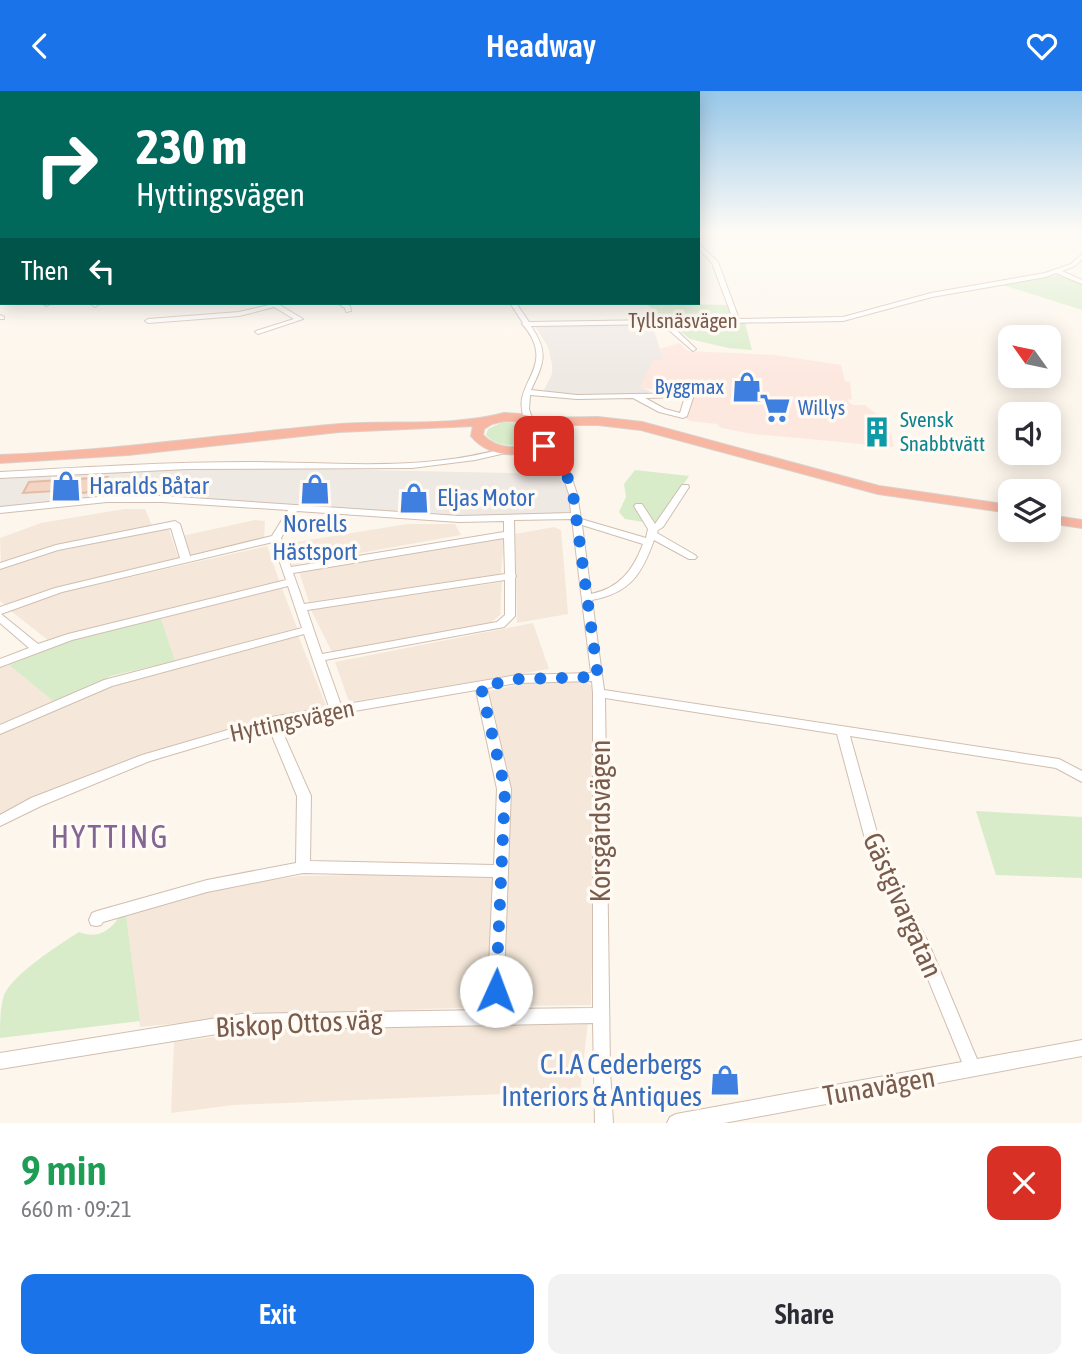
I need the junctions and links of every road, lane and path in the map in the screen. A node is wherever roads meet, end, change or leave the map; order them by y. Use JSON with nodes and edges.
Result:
{"nodes":[{"id":1,"x":722,"y":281,"type":"edge"},
{"id":2,"x":1003,"y":281,"type":"edge"},
{"id":3,"x":270,"y":305,"type":"edge"},
{"id":4,"x":275,"y":305,"type":"edge"},
{"id":5,"x":344,"y":305,"type":"edge"},
{"id":6,"x":514,"y":305,"type":"edge"},
{"id":7,"x":348,"y":311,"type":"dead end"},
{"id":8,"x":662,"y":320,"type":"junction"},
{"id":9,"x":148,"y":321,"type":"dead end"},
{"id":10,"x":737,"y":321,"type":"junction"},
{"id":11,"x":525,"y":324,"type":"junction"},
{"id":12,"x":258,"y":332,"type":"dead end"},
{"id":13,"x":692,"y":349,"type":"dead end"},
{"id":14,"x":525,"y":396,"type":"junction"},
{"id":15,"x":634,"y":396,"type":"junction"},
{"id":16,"x":498,"y":419,"type":"junction"},
{"id":17,"x":533,"y":420,"type":"junction"},
{"id":18,"x":478,"y":439,"type":"junction"},
{"id":19,"x":545,"y":439,"type":"junction"},
{"id":20,"x":511,"y":450,"type":"junction"},
{"id":21,"x":0,"y":461,"type":"edge"},
{"id":22,"x":459,"y":461,"type":"junction"},
{"id":23,"x":0,"y":475,"type":"edge"},
{"id":24,"x":569,"y":477,"type":"junction"},
{"id":25,"x":685,"y":487,"type":"dead end"},
{"id":26,"x":639,"y":506,"type":"dead end"},
{"id":27,"x":294,"y":508,"type":"junction"},
{"id":28,"x":0,"y":510,"type":"edge"},
{"id":29,"x":998,"y":510,"type":"edge"},
{"id":30,"x":998,"y":510,"type":"edge"},
{"id":31,"x":577,"y":518,"type":"junction"},
{"id":32,"x":509,"y":519,"type":"junction"},
{"id":33,"x":1061,"y":519,"type":"edge"},
{"id":34,"x":1082,"y":521,"type":"edge"},
{"id":35,"x":509,"y":534,"type":"junction"},
{"id":36,"x":651,"y":535,"type":"junction"},
{"id":37,"x":276,"y":538,"type":"junction"},
{"id":38,"x":692,"y":557,"type":"dead end"},
{"id":39,"x":186,"y":560,"type":"junction"},
{"id":40,"x":0,"y":566,"type":"edge"},
{"id":41,"x":511,"y":576,"type":"junction"},
{"id":42,"x":290,"y":577,"type":"junction"},
{"id":43,"x":587,"y":597,"type":"junction"},
{"id":44,"x":301,"y":608,"type":"junction"},
{"id":45,"x":0,"y":611,"type":"edge"},
{"id":46,"x":0,"y":617,"type":"edge"},
{"id":47,"x":307,"y":630,"type":"junction"},
{"id":48,"x":37,"y":649,"type":"junction"},
{"id":49,"x":318,"y":658,"type":"junction"},
{"id":50,"x":0,"y":663,"type":"edge"},
{"id":51,"x":598,"y":677,"type":"junction"},
{"id":52,"x":481,"y":687,"type":"junction"},
{"id":53,"x":599,"y":693,"type":"junction"},
{"id":54,"x":336,"y":709,"type":"junction"},
{"id":55,"x":272,"y":721,"type":"junction"},
{"id":56,"x":0,"y":730,"type":"edge"},
{"id":57,"x":843,"y":732,"type":"junction"},
{"id":58,"x":1082,"y":778,"type":"edge"},
{"id":59,"x":0,"y":821,"type":"edge"},
{"id":60,"x":303,"y":867,"type":"junction"},
{"id":61,"x":500,"y":870,"type":"junction"},
{"id":62,"x":96,"y":920,"type":"dead end"},
{"id":63,"x":495,"y":1015,"type":"junction"},
{"id":64,"x":601,"y":1015,"type":"junction"},
{"id":65,"x":1082,"y":1048,"type":"edge"},
{"id":66,"x":0,"y":1061,"type":"edge"},
{"id":67,"x":973,"y":1069,"type":"junction"},
{"id":68,"x":604,"y":1123,"type":"edge"},
{"id":69,"x":676,"y":1123,"type":"edge"}],
"edges":[{"from":1,"to":10,"type":"street"},
{"from":2,"to":10,"type":"street","name":"Tyllsnäsvägen"},
{"from":3,"to":9,"type":"street"},
{"from":4,"to":12,"type":"street"},
{"from":5,"to":7,"type":"street"},
{"from":6,"to":11,"type":"street"},
{"from":8,"to":10,"type":"street","name":"Tyllsnäsvägen"},
{"from":8,"to":11,"type":"street","name":"Tyllsnäsvägen"},
{"from":8,"to":13,"type":"street"},
{"from":11,"to":14,"type":"street"},
{"from":14,"to":15,"type":"street"},
{"from":14,"to":16,"type":"street"},
{"from":14,"to":17,"type":"street"},
{"from":15,"to":15,"type":"street"},
{"from":16,"to":17,"type":"highway"},
{"from":16,"to":18,"type":"highway"},
{"from":16,"to":21,"type":"highway"},
{"from":17,"to":19,"type":"highway"},
{"from":17,"to":29,"type":"highway"},
{"from":18,"to":20,"type":"highway"},
{"from":18,"to":21,"type":"highway"},
{"from":18,"to":22,"type":"street"},
{"from":19,"to":20,"type":"highway"},
{"from":19,"to":24,"type":"street","name":"Korsgårdsvägen"},
{"from":19,"to":30,"type":"highway"},
{"from":20,"to":22,"type":"street"},
{"from":20,"to":24,"type":"street"},
{"from":22,"to":23,"type":"street"},
{"from":24,"to":31,"type":"street","name":"Korsgårdsvägen"},
{"from":25,"to":36,"type":"street"},
{"from":26,"to":36,"type":"street"},
{"from":27,"to":28,"type":"street"},
{"from":27,"to":32,"type":"street"},
{"from":27,"to":37,"type":"street"},
{"from":31,"to":32,"type":"street"},
{"from":31,"to":36,"type":"street"},
{"from":31,"to":43,"type":"street","name":"Korsgårdsvägen"},
{"from":32,"to":35,"type":"street"},
{"from":33,"to":34,"type":"highway"},
{"from":35,"to":41,"type":"street"},
{"from":35,"to":42,"type":"street"},
{"from":36,"to":38,"type":"street"},
{"from":36,"to":43,"type":"street"},
{"from":37,"to":39,"type":"street"},
{"from":37,"to":42,"type":"street"},
{"from":39,"to":40,"type":"street"},
{"from":39,"to":45,"type":"street"},
{"from":41,"to":44,"type":"street"},
{"from":41,"to":49,"type":"street"},
{"from":42,"to":44,"type":"street"},
{"from":42,"to":48,"type":"street"},
{"from":43,"to":51,"type":"street","name":"Korsgårdsvägen"},
{"from":44,"to":47,"type":"street"},
{"from":46,"to":48,"type":"street"},
{"from":47,"to":49,"type":"street"},
{"from":47,"to":56,"type":"street"},
{"from":48,"to":50,"type":"street"},
{"from":49,"to":54,"type":"street"},
{"from":51,"to":52,"type":"street","name":"Hyttingsvägen"},
{"from":51,"to":53,"type":"street","name":"Korsgårdsvägen"},
{"from":52,"to":54,"type":"street","name":"Hyttingsvägen"},
{"from":52,"to":61,"type":"street"},
{"from":53,"to":57,"type":"street"},
{"from":53,"to":64,"type":"street","name":"Korsgårdsvägen"},
{"from":54,"to":55,"type":"street","name":"Hyttingsvägen"},
{"from":55,"to":59,"type":"street","name":"Hyttingsvägen"},
{"from":55,"to":60,"type":"street"},
{"from":57,"to":58,"type":"street"},
{"from":57,"to":67,"type":"street","name":"Gästgivargatan"},
{"from":60,"to":61,"type":"street"},
{"from":60,"to":62,"type":"street"},
{"from":61,"to":63,"type":"street"},
{"from":63,"to":64,"type":"street","name":"Biskop Ottos väg"},
{"from":63,"to":66,"type":"street","name":"Biskop Ottos väg"},
{"from":64,"to":68,"type":"street","name":"Korsgårdsvägen"},
{"from":65,"to":67,"type":"street","name":"Tunavägen"},
{"from":67,"to":69,"type":"street","name":"Tunavägen"}]}
